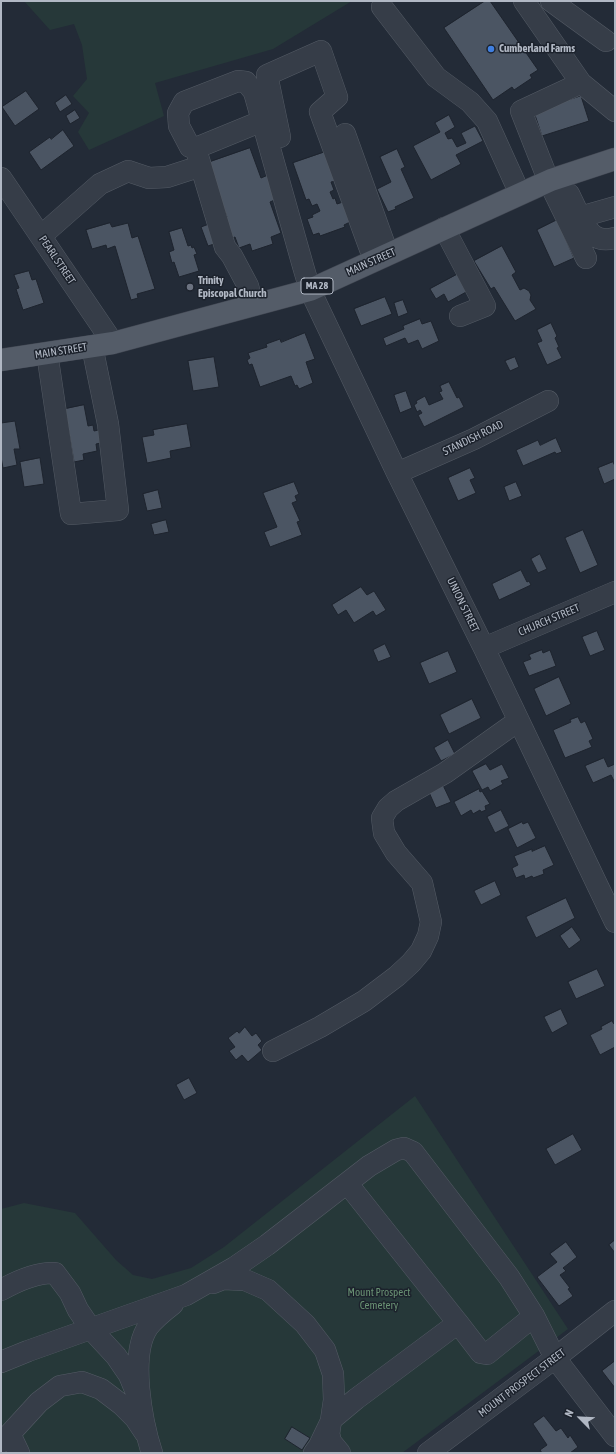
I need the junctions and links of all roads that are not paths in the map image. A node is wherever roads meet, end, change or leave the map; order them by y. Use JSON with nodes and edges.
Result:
{"nodes":[{"id":1,"x":524,"y":1,"type":"edge"},
{"id":2,"x":550,"y":1,"type":"edge"},
{"id":3,"x":382,"y":7,"type":"dead end"},
{"id":4,"x":606,"y":41,"type":"dead end"},
{"id":5,"x":581,"y":83,"type":"junction"},
{"id":6,"x":615,"y":110,"type":"edge"},
{"id":7,"x":262,"y":121,"type":"junction"},
{"id":8,"x":345,"y":134,"type":"dead end"},
{"id":9,"x":199,"y":157,"type":"junction"},
{"id":10,"x":615,"y":159,"type":"edge"},
{"id":11,"x":1,"y":178,"type":"edge"},
{"id":12,"x":554,"y":180,"type":"junction"},
{"id":13,"x":520,"y":194,"type":"junction"},
{"id":14,"x":615,"y":207,"type":"edge"},
{"id":15,"x":580,"y":217,"type":"junction"},
{"id":16,"x":444,"y":228,"type":"junction"},
{"id":17,"x":41,"y":236,"type":"junction"},
{"id":18,"x":615,"y":238,"type":"edge"},
{"id":19,"x":381,"y":257,"type":"junction"},
{"id":20,"x":586,"y":258,"type":"dead end"},
{"id":21,"x":316,"y":286,"type":"junction"},
{"id":22,"x":253,"y":305,"type":"junction"},
{"id":23,"x":460,"y":316,"type":"dead end"},
{"id":24,"x":102,"y":344,"type":"junction"},
{"id":25,"x":47,"y":353,"type":"junction"},
{"id":26,"x":1,"y":360,"type":"edge"},
{"id":27,"x":548,"y":401,"type":"dead end"},
{"id":28,"x":397,"y":473,"type":"junction"},
{"id":29,"x":615,"y":592,"type":"edge"},
{"id":30,"x":484,"y":648,"type":"junction"},
{"id":31,"x":518,"y":721,"type":"junction"},
{"id":32,"x":615,"y":922,"type":"edge"},
{"id":33,"x":273,"y":1051,"type":"dead end"},
{"id":34,"x":347,"y":1183,"type":"junction"},
{"id":35,"x":1,"y":1290,"type":"edge"},
{"id":36,"x":186,"y":1295,"type":"junction"},
{"id":37,"x":615,"y":1311,"type":"edge"},
{"id":38,"x":534,"y":1316,"type":"junction"},
{"id":39,"x":458,"y":1322,"type":"junction"},
{"id":40,"x":91,"y":1329,"type":"junction"},
{"id":41,"x":555,"y":1358,"type":"junction"},
{"id":42,"x":1,"y":1362,"type":"edge"},
{"id":43,"x":141,"y":1402,"type":"junction"},
{"id":44,"x":332,"y":1419,"type":"junction"},
{"id":45,"x":615,"y":1436,"type":"edge"},
{"id":46,"x":6,"y":1438,"type":"edge"},
{"id":47,"x":147,"y":1447,"type":"edge"},
{"id":48,"x":19,"y":1453,"type":"edge"},
{"id":49,"x":314,"y":1453,"type":"edge"},
{"id":50,"x":340,"y":1453,"type":"edge"},
{"id":51,"x":428,"y":1453,"type":"edge"}],
"edges":[{"from":1,"to":5,"type":"street"},
{"from":2,"to":4,"type":"street"},
{"from":3,"to":13,"type":"street"},
{"from":5,"to":6,"type":"street"},
{"from":5,"to":12,"type":"street"},
{"from":7,"to":9,"type":"street"},
{"from":7,"to":9,"type":"street"},
{"from":7,"to":21,"type":"street"},
{"from":8,"to":19,"type":"street"},
{"from":9,"to":17,"type":"street"},
{"from":9,"to":22,"type":"street"},
{"from":10,"to":12,"type":"main road","name":"MAIN STREET","number":"MA 28"},
{"from":11,"to":17,"type":"street","name":"PEARL STREET"},
{"from":12,"to":13,"type":"main road","name":"MAIN STREET","number":"MA 28"},
{"from":12,"to":15,"type":"street"},
{"from":12,"to":20,"type":"street"},
{"from":13,"to":16,"type":"main road","name":"MAIN STREET","number":"MA 28"},
{"from":14,"to":15,"type":"street"},
{"from":15,"to":18,"type":"street"},
{"from":16,"to":19,"type":"main road","name":"MAIN STREET","number":"MA 28"},
{"from":16,"to":23,"type":"street"},
{"from":17,"to":24,"type":"street","name":"PEARL STREET"},
{"from":19,"to":21,"type":"main road","name":"MAIN STREET","number":"MA 28"},
{"from":19,"to":21,"type":"street"},
{"from":21,"to":22,"type":"main road","name":"MAIN STREET","number":"MA 28"},
{"from":21,"to":28,"type":"street","name":"UNION STREET"},
{"from":22,"to":24,"type":"main road","name":"MAIN STREET","number":"MA 28"},
{"from":24,"to":25,"type":"main road","name":"MAIN STREET","number":"MA 28"},
{"from":24,"to":25,"type":"street"},
{"from":25,"to":26,"type":"main road","name":"MAIN STREET","number":"MA 28"},
{"from":27,"to":28,"type":"street","name":"STANDISH ROAD"},
{"from":28,"to":30,"type":"street","name":"UNION STREET"},
{"from":29,"to":30,"type":"street","name":"CHURCH STREET"},
{"from":30,"to":31,"type":"street","name":"UNION STREET"},
{"from":31,"to":32,"type":"street","name":"UNION STREET"},
{"from":31,"to":33,"type":"street"},
{"from":34,"to":36,"type":"street"},
{"from":34,"to":38,"type":"street"},
{"from":34,"to":39,"type":"street"},
{"from":35,"to":40,"type":"street"},
{"from":36,"to":40,"type":"street"},
{"from":36,"to":43,"type":"street"},
{"from":36,"to":44,"type":"street"},
{"from":37,"to":41,"type":"street","name":"MOUNT PROSPECT STREET"},
{"from":38,"to":39,"type":"street"},
{"from":38,"to":41,"type":"street"},
{"from":39,"to":44,"type":"street"},
{"from":40,"to":42,"type":"street"},
{"from":40,"to":43,"type":"street"},
{"from":41,"to":45,"type":"street"},
{"from":41,"to":51,"type":"street","name":"MOUNT PROSPECT STREET"},
{"from":43,"to":47,"type":"street"},
{"from":44,"to":49,"type":"street"},
{"from":44,"to":50,"type":"street"},
{"from":46,"to":47,"type":"street"},
{"from":46,"to":48,"type":"street"}]}
